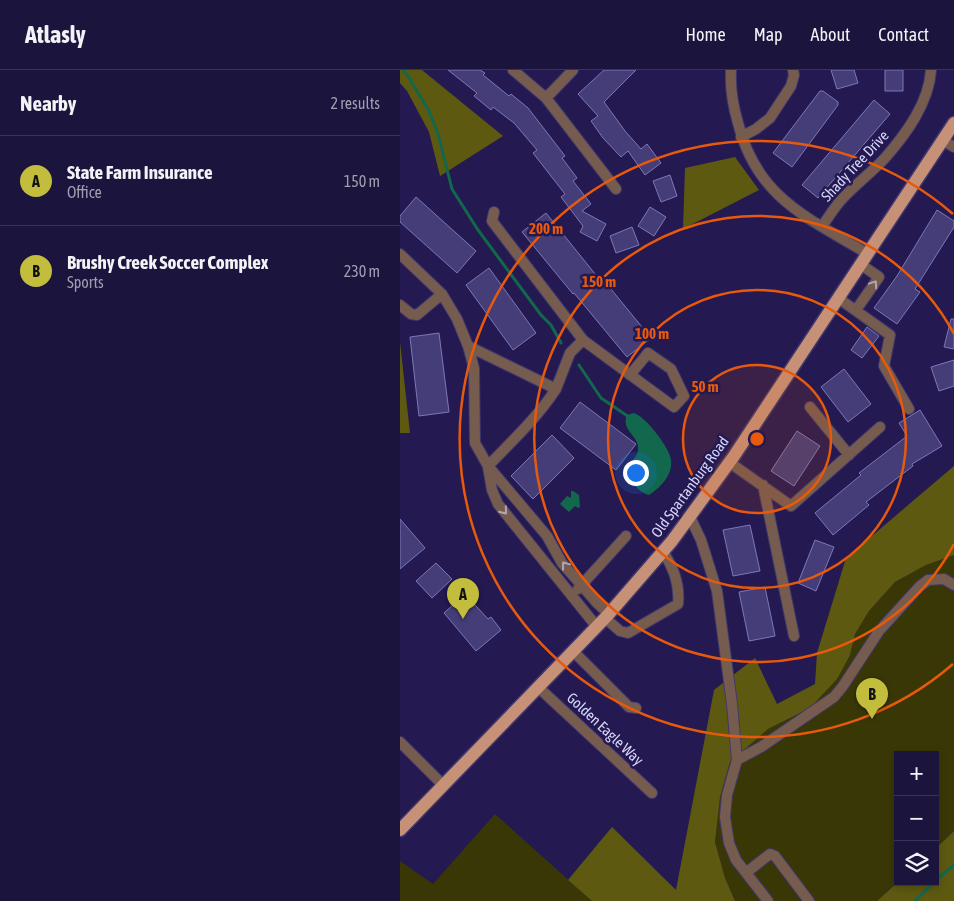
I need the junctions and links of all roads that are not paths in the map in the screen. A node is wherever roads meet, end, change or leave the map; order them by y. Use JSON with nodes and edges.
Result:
{"nodes":[{"id":1,"x":513,"y":70,"type":"edge"},
{"id":2,"x":573,"y":70,"type":"edge"},
{"id":3,"x":731,"y":70,"type":"edge"},
{"id":4,"x":793,"y":70,"type":"edge"},
{"id":5,"x":932,"y":70,"type":"edge"},
{"id":6,"x":546,"y":98,"type":"junction"},
{"id":7,"x":954,"y":123,"type":"edge"},
{"id":8,"x":741,"y":137,"type":"junction"},
{"id":9,"x":942,"y":140,"type":"junction"},
{"id":10,"x":954,"y":147,"type":"edge"},
{"id":11,"x":616,"y":189,"type":"dead end"},
{"id":12,"x":494,"y":212,"type":"dead end"},
{"id":13,"x":822,"y":226,"type":"junction"},
{"id":14,"x":400,"y":254,"type":"edge"},
{"id":15,"x":864,"y":259,"type":"junction"},
{"id":16,"x":442,"y":294,"type":"junction"},
{"id":17,"x":838,"y":298,"type":"junction"},
{"id":18,"x":400,"y":305,"type":"edge"},
{"id":19,"x":856,"y":310,"type":"junction"},
{"id":20,"x":583,"y":340,"type":"junction"},
{"id":21,"x":468,"y":346,"type":"junction"},
{"id":22,"x":630,"y":374,"type":"junction"},
{"id":23,"x":556,"y":389,"type":"junction"},
{"id":24,"x":810,"y":407,"type":"dead end"},
{"id":25,"x":909,"y":410,"type":"dead end"},
{"id":26,"x":880,"y":427,"type":"dead end"},
{"id":27,"x":849,"y":455,"type":"junction"},
{"id":28,"x":730,"y":462,"type":"junction"},
{"id":29,"x":488,"y":466,"type":"junction"},
{"id":30,"x":763,"y":485,"type":"junction"},
{"id":31,"x":690,"y":517,"type":"junction"},
{"id":32,"x":626,"y":536,"type":"dead end"},
{"id":33,"x":663,"y":552,"type":"junction"},
{"id":34,"x":581,"y":585,"type":"junction"},
{"id":35,"x":954,"y":585,"type":"edge"},
{"id":36,"x":571,"y":595,"type":"junction"},
{"id":37,"x":604,"y":619,"type":"junction"},
{"id":38,"x":794,"y":636,"type":"dead end"},
{"id":39,"x":574,"y":651,"type":"junction"},
{"id":40,"x":538,"y":687,"type":"junction"},
{"id":41,"x":636,"y":708,"type":"dead end"},
{"id":42,"x":400,"y":742,"type":"edge"},
{"id":43,"x":736,"y":760,"type":"junction"},
{"id":44,"x":443,"y":785,"type":"junction"},
{"id":45,"x":652,"y":793,"type":"dead end"},
{"id":46,"x":400,"y":830,"type":"edge"},
{"id":47,"x":747,"y":872,"type":"junction"},
{"id":48,"x":768,"y":901,"type":"edge"},
{"id":49,"x":810,"y":901,"type":"edge"}],
"edges":[{"from":1,"to":6,"type":"street"},
{"from":2,"to":6,"type":"street"},
{"from":3,"to":8,"type":"street"},
{"from":4,"to":8,"type":"street"},
{"from":5,"to":13,"type":"street","name":"Shady Tree Drive"},
{"from":6,"to":11,"type":"street"},
{"from":7,"to":9,"type":"main road","name":"Old Spartanburg Road"},
{"from":8,"to":13,"type":"street"},
{"from":9,"to":10,"type":"street"},
{"from":9,"to":15,"type":"main road","name":"Old Spartanburg Road"},
{"from":12,"to":20,"type":"street"},
{"from":13,"to":15,"type":"street"},
{"from":14,"to":16,"type":"street"},
{"from":15,"to":17,"type":"main road","name":"Old Spartanburg Road"},
{"from":19,"to":15,"type":"street","one_way":true},
{"from":16,"to":18,"type":"street"},
{"from":16,"to":21,"type":"street"},
{"from":17,"to":19,"type":"street"},
{"from":17,"to":28,"type":"main road","name":"Old Spartanburg Road"},
{"from":19,"to":25,"type":"street"},
{"from":20,"to":22,"type":"street"},
{"from":20,"to":23,"type":"street"},
{"from":21,"to":23,"type":"street"},
{"from":21,"to":29,"type":"street"},
{"from":22,"to":22,"type":"street"},
{"from":23,"to":29,"type":"street"},
{"from":24,"to":27,"type":"street"},
{"from":26,"to":27,"type":"street"},
{"from":27,"to":30,"type":"street"},
{"from":28,"to":30,"type":"street"},
{"from":28,"to":31,"type":"main road","name":"Old Spartanburg Road"},
{"from":34,"to":29,"type":"street","one_way":true},
{"from":29,"to":36,"type":"street","one_way":true},
{"from":30,"to":38,"type":"street"},
{"from":31,"to":33,"type":"main road","name":"Old Spartanburg Road"},
{"from":31,"to":43,"type":"street"},
{"from":32,"to":34,"type":"street"},
{"from":33,"to":37,"type":"main road","name":"Old Spartanburg Road"},
{"from":33,"to":37,"type":"street"},
{"from":34,"to":36,"type":"street"},
{"from":34,"to":37,"type":"street"},
{"from":35,"to":43,"type":"street"},
{"from":36,"to":37,"type":"street"},
{"from":37,"to":39,"type":"main road","name":"Old Spartanburg Road"},
{"from":39,"to":40,"type":"main road","name":"Old Spartanburg Road"},
{"from":39,"to":41,"type":"street"},
{"from":40,"to":44,"type":"main road","name":"Old Spartanburg Road"},
{"from":40,"to":45,"type":"street","name":"Golden Eagle Way"},
{"from":42,"to":44,"type":"street"},
{"from":43,"to":47,"type":"street"},
{"from":44,"to":46,"type":"main road","name":"Old Spartanburg Road"},
{"from":47,"to":48,"type":"street"},
{"from":47,"to":49,"type":"street"}]}
